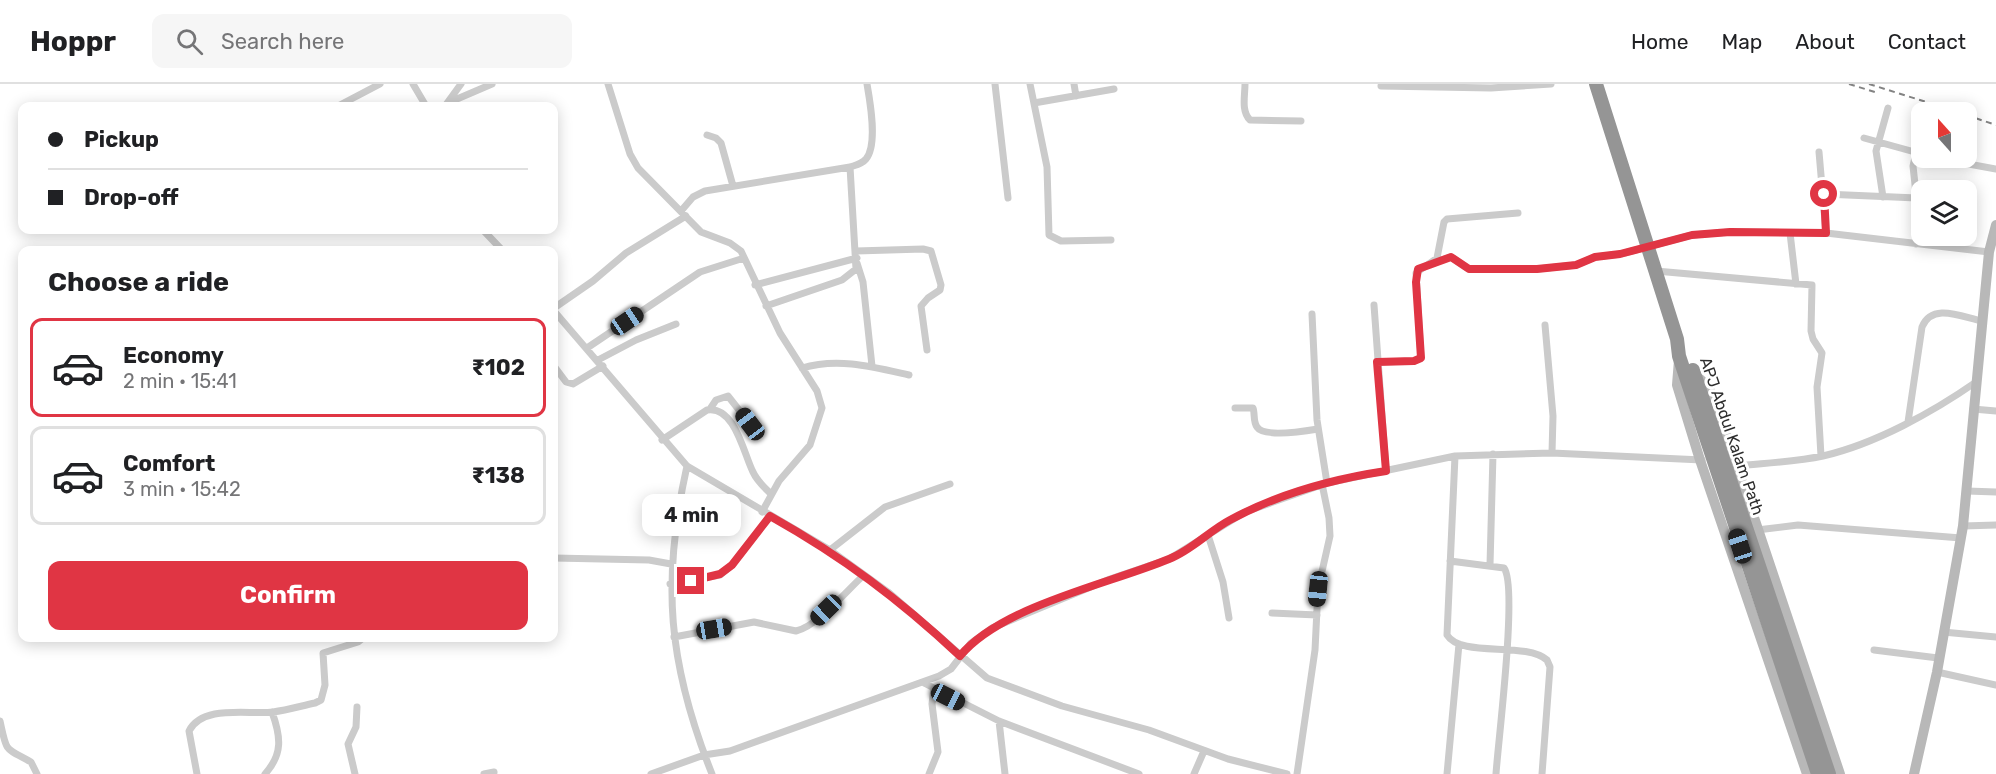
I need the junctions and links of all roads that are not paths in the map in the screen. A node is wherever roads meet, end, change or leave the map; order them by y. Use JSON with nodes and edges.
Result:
{"nodes":[{"id":1,"x":380,"y":84,"type":"edge"},
{"id":2,"x":413,"y":84,"type":"edge"},
{"id":3,"x":461,"y":84,"type":"edge"},
{"id":4,"x":492,"y":84,"type":"edge"},
{"id":5,"x":608,"y":84,"type":"edge"},
{"id":6,"x":867,"y":84,"type":"edge"},
{"id":7,"x":995,"y":84,"type":"edge"},
{"id":8,"x":1030,"y":84,"type":"edge"},
{"id":9,"x":1074,"y":84,"type":"edge"},
{"id":10,"x":1245,"y":84,"type":"edge"},
{"id":11,"x":1551,"y":84,"type":"edge"},
{"id":12,"x":1596,"y":84,"type":"edge"},
{"id":13,"x":1528,"y":85,"type":"edge"},
{"id":14,"x":1382,"y":86,"type":"dead end"},
{"id":15,"x":1445,"y":86,"type":"edge"},
{"id":16,"x":1101,"y":88,"type":"edge"},
{"id":17,"x":1114,"y":89,"type":"dead end"},
{"id":18,"x":1076,"y":96,"type":"junction"},
{"id":19,"x":346,"y":102,"type":"edge"},
{"id":20,"x":424,"y":102,"type":"edge"},
{"id":21,"x":449,"y":102,"type":"edge"},
{"id":22,"x":452,"y":102,"type":"edge"},
{"id":23,"x":1034,"y":103,"type":"junction"},
{"id":24,"x":1888,"y":108,"type":"dead end"},
{"id":25,"x":1301,"y":121,"type":"dead end"},
{"id":26,"x":706,"y":135,"type":"dead end"},
{"id":27,"x":1864,"y":138,"type":"dead end"},
{"id":28,"x":1877,"y":142,"type":"junction"},
{"id":29,"x":1819,"y":152,"type":"dead end"},
{"id":30,"x":1911,"y":152,"type":"edge"},
{"id":31,"x":1977,"y":166,"type":"edge"},
{"id":32,"x":850,"y":167,"type":"junction"},
{"id":33,"x":1996,"y":169,"type":"edge"},
{"id":34,"x":734,"y":186,"type":"junction"},
{"id":35,"x":1824,"y":194,"type":"junction"},
{"id":36,"x":1882,"y":196,"type":"junction"},
{"id":37,"x":1008,"y":198,"type":"dead end"},
{"id":38,"x":1911,"y":198,"type":"edge"},
{"id":39,"x":684,"y":213,"type":"junction"},
{"id":40,"x":1518,"y":213,"type":"dead end"},
{"id":41,"x":1996,"y":225,"type":"edge"},
{"id":42,"x":1790,"y":233,"type":"junction"},
{"id":43,"x":1826,"y":233,"type":"junction"},
{"id":44,"x":487,"y":234,"type":"edge"},
{"id":45,"x":1111,"y":240,"type":"dead end"},
{"id":46,"x":1911,"y":243,"type":"edge"},
{"id":47,"x":1647,"y":245,"type":"junction"},
{"id":48,"x":498,"y":246,"type":"edge"},
{"id":49,"x":1934,"y":246,"type":"edge"},
{"id":50,"x":1989,"y":252,"type":"junction"},
{"id":51,"x":857,"y":257,"type":"junction"},
{"id":52,"x":744,"y":258,"type":"junction"},
{"id":53,"x":1435,"y":262,"type":"junction"},
{"id":54,"x":1992,"y":264,"type":"edge"},
{"id":55,"x":1656,"y":271,"type":"junction"},
{"id":56,"x":1796,"y":284,"type":"junction"},
{"id":57,"x":755,"y":285,"type":"junction"},
{"id":58,"x":1374,"y":305,"type":"dead end"},
{"id":59,"x":766,"y":306,"type":"junction"},
{"id":60,"x":558,"y":307,"type":"edge"},
{"id":61,"x":1312,"y":314,"type":"dead end"},
{"id":62,"x":558,"y":315,"type":"edge"},
{"id":63,"x":1982,"y":321,"type":"junction"},
{"id":64,"x":676,"y":324,"type":"dead end"},
{"id":65,"x":1545,"y":325,"type":"dead end"},
{"id":66,"x":1677,"y":339,"type":"junction"},
{"id":67,"x":587,"y":348,"type":"junction"},
{"id":68,"x":927,"y":350,"type":"dead end"},
{"id":69,"x":1377,"y":362,"type":"junction"},
{"id":70,"x":600,"y":363,"type":"junction"},
{"id":71,"x":872,"y":366,"type":"junction"},
{"id":72,"x":802,"y":368,"type":"junction"},
{"id":73,"x":558,"y":371,"type":"edge"},
{"id":74,"x":1693,"y":371,"type":"junction"},
{"id":75,"x":909,"y":375,"type":"dead end"},
{"id":76,"x":1976,"y":382,"type":"junction"},
{"id":77,"x":1235,"y":408,"type":"dead end"},
{"id":78,"x":710,"y":409,"type":"junction"},
{"id":79,"x":1973,"y":409,"type":"junction"},
{"id":80,"x":1996,"y":411,"type":"edge"},
{"id":81,"x":1908,"y":422,"type":"junction"},
{"id":82,"x":750,"y":424,"type":"dead end"},
{"id":83,"x":1318,"y":429,"type":"junction"},
{"id":84,"x":662,"y":440,"type":"junction"},
{"id":85,"x":1552,"y":453,"type":"junction"},
{"id":86,"x":1493,"y":454,"type":"junction"},
{"id":87,"x":1455,"y":456,"type":"junction"},
{"id":88,"x":1821,"y":456,"type":"junction"},
{"id":89,"x":1711,"y":458,"type":"junction"},
{"id":90,"x":687,"y":466,"type":"junction"},
{"id":91,"x":1736,"y":466,"type":"junction"},
{"id":92,"x":1386,"y":471,"type":"junction"},
{"id":93,"x":950,"y":484,"type":"dead end"},
{"id":94,"x":1324,"y":484,"type":"junction"},
{"id":95,"x":1967,"y":491,"type":"junction"},
{"id":96,"x":1996,"y":492,"type":"edge"},
{"id":97,"x":771,"y":494,"type":"junction"},
{"id":98,"x":1727,"y":504,"type":"junction"},
{"id":99,"x":762,"y":512,"type":"junction"},
{"id":100,"x":770,"y":516,"type":"junction"},
{"id":101,"x":1996,"y":525,"type":"edge"},
{"id":102,"x":1963,"y":526,"type":"junction"},
{"id":103,"x":1757,"y":530,"type":"junction"},
{"id":104,"x":1208,"y":535,"type":"junction"},
{"id":105,"x":1961,"y":538,"type":"junction"},
{"id":106,"x":830,"y":550,"type":"junction"},
{"id":107,"x":558,"y":558,"type":"edge"},
{"id":108,"x":1450,"y":561,"type":"junction"},
{"id":109,"x":671,"y":564,"type":"junction"},
{"id":110,"x":1490,"y":565,"type":"junction"},
{"id":111,"x":864,"y":574,"type":"junction"},
{"id":112,"x":670,"y":584,"type":"junction"},
{"id":113,"x":1272,"y":613,"type":"dead end"},
{"id":114,"x":1317,"y":615,"type":"junction"},
{"id":115,"x":1229,"y":618,"type":"dead end"},
{"id":116,"x":1943,"y":632,"type":"junction"},
{"id":117,"x":674,"y":637,"type":"junction"},
{"id":118,"x":1996,"y":637,"type":"edge"},
{"id":119,"x":358,"y":642,"type":"edge"},
{"id":120,"x":1459,"y":644,"type":"junction"},
{"id":121,"x":1507,"y":649,"type":"junction"},
{"id":122,"x":1874,"y":650,"type":"dead end"},
{"id":123,"x":960,"y":656,"type":"junction"},
{"id":124,"x":1938,"y":658,"type":"junction"},
{"id":125,"x":1937,"y":672,"type":"junction"},
{"id":126,"x":924,"y":683,"type":"junction"},
{"id":127,"x":1996,"y":685,"type":"edge"},
{"id":128,"x":934,"y":688,"type":"junction"},
{"id":129,"x":357,"y":707,"type":"dead end"},
{"id":130,"x":272,"y":712,"type":"junction"},
{"id":131,"x":0,"y":721,"type":"edge"},
{"id":132,"x":999,"y":721,"type":"junction"},
{"id":133,"x":1204,"y":751,"type":"junction"},
{"id":134,"x":704,"y":755,"type":"junction"},
{"id":135,"x":494,"y":772,"type":"dead end"},
{"id":136,"x":37,"y":774,"type":"edge"},
{"id":137,"x":198,"y":774,"type":"edge"},
{"id":138,"x":265,"y":774,"type":"edge"},
{"id":139,"x":355,"y":774,"type":"edge"},
{"id":140,"x":484,"y":774,"type":"edge"},
{"id":141,"x":651,"y":774,"type":"edge"},
{"id":142,"x":712,"y":774,"type":"edge"},
{"id":143,"x":929,"y":774,"type":"edge"},
{"id":144,"x":1005,"y":774,"type":"edge"},
{"id":145,"x":1139,"y":774,"type":"edge"},
{"id":146,"x":1194,"y":774,"type":"edge"},
{"id":147,"x":1287,"y":774,"type":"edge"},
{"id":148,"x":1297,"y":774,"type":"edge"},
{"id":149,"x":1447,"y":774,"type":"edge"},
{"id":150,"x":1496,"y":774,"type":"edge"},
{"id":151,"x":1542,"y":774,"type":"edge"},
{"id":152,"x":1807,"y":774,"type":"edge"},
{"id":153,"x":1818,"y":774,"type":"edge"},
{"id":154,"x":1829,"y":774,"type":"edge"},
{"id":155,"x":1840,"y":774,"type":"edge"},
{"id":156,"x":1914,"y":774,"type":"edge"}],
"edges":[{"from":1,"to":19,"type":"street"},
{"from":2,"to":20,"type":"street"},
{"from":3,"to":21,"type":"street"},
{"from":4,"to":22,"type":"street"},
{"from":5,"to":39,"type":"street"},
{"from":6,"to":32,"type":"street"},
{"from":7,"to":37,"type":"street"},
{"from":8,"to":23,"type":"street"},
{"from":9,"to":18,"type":"street"},
{"from":10,"to":25,"type":"street"},
{"from":11,"to":13,"type":"street"},
{"from":12,"to":47,"type":"highway"},
{"from":13,"to":15,"type":"street"},
{"from":14,"to":15,"type":"street"},
{"from":16,"to":17,"type":"street"},
{"from":16,"to":18,"type":"street"},
{"from":18,"to":23,"type":"street"},
{"from":23,"to":45,"type":"street"},
{"from":24,"to":28,"type":"street"},
{"from":26,"to":34,"type":"street"},
{"from":27,"to":28,"type":"street"},
{"from":28,"to":30,"type":"street"},
{"from":28,"to":36,"type":"street"},
{"from":29,"to":35,"type":"street"},
{"from":31,"to":33,"type":"street"},
{"from":32,"to":34,"type":"street"},
{"from":32,"to":51,"type":"street"},
{"from":34,"to":39,"type":"street"},
{"from":35,"to":36,"type":"street"},
{"from":35,"to":43,"type":"street"},
{"from":36,"to":38,"type":"street"},
{"from":39,"to":52,"type":"street"},
{"from":39,"to":60,"type":"street"},
{"from":40,"to":53,"type":"street"},
{"from":41,"to":50,"type":"street"},
{"from":42,"to":43,"type":"street"},
{"from":42,"to":47,"type":"street"},
{"from":42,"to":56,"type":"street"},
{"from":43,"to":46,"type":"street"},
{"from":44,"to":48,"type":"street"},
{"from":47,"to":53,"type":"street"},
{"from":47,"to":55,"type":"highway"},
{"from":49,"to":50,"type":"street"},
{"from":50,"to":54,"type":"street"},
{"from":51,"to":57,"type":"street"},
{"from":51,"to":59,"type":"street"},
{"from":51,"to":68,"type":"street"},
{"from":51,"to":71,"type":"street"},
{"from":52,"to":57,"type":"street"},
{"from":52,"to":67,"type":"street"},
{"from":53,"to":69,"type":"street"},
{"from":54,"to":63,"type":"street"},
{"from":55,"to":56,"type":"street"},
{"from":55,"to":66,"type":"highway"},
{"from":56,"to":88,"type":"street"},
{"from":57,"to":59,"type":"street"},
{"from":58,"to":69,"type":"street"},
{"from":59,"to":72,"type":"street"},
{"from":61,"to":83,"type":"street"},
{"from":62,"to":67,"type":"street"},
{"from":63,"to":76,"type":"street"},
{"from":63,"to":81,"type":"street"},
{"from":64,"to":70,"type":"street"},
{"from":65,"to":85,"type":"street"},
{"from":66,"to":74,"type":"highway","name":"APJ Abdul Kalam Path"},
{"from":66,"to":89,"type":"highway","name":"APJ Abdul Kalam Path"},
{"from":67,"to":70,"type":"street"},
{"from":69,"to":92,"type":"street"},
{"from":70,"to":73,"type":"street"},
{"from":70,"to":84,"type":"street"},
{"from":71,"to":72,"type":"street"},
{"from":71,"to":75,"type":"street"},
{"from":72,"to":97,"type":"street"},
{"from":74,"to":89,"type":"highway","name":"APJ Abdul Kalam Path"},
{"from":74,"to":91,"type":"street"},
{"from":76,"to":79,"type":"street"},
{"from":76,"to":81,"type":"street"},
{"from":77,"to":83,"type":"street"},
{"from":78,"to":82,"type":"street"},
{"from":78,"to":84,"type":"street"},
{"from":78,"to":97,"type":"street"},
{"from":79,"to":80,"type":"street"},
{"from":79,"to":95,"type":"street"},
{"from":81,"to":88,"type":"street"},
{"from":83,"to":94,"type":"street"},
{"from":84,"to":90,"type":"street"},
{"from":85,"to":86,"type":"street"},
{"from":85,"to":89,"type":"street"},
{"from":86,"to":87,"type":"street"},
{"from":86,"to":110,"type":"street"},
{"from":87,"to":92,"type":"street"},
{"from":87,"to":108,"type":"street"},
{"from":88,"to":91,"type":"street"},
{"from":89,"to":98,"type":"highway","name":"APJ Abdul Kalam Path"},
{"from":89,"to":98,"type":"street"},
{"from":90,"to":99,"type":"street"},
{"from":90,"to":109,"type":"street"},
{"from":91,"to":103,"type":"street"},
{"from":92,"to":94,"type":"street"},
{"from":93,"to":106,"type":"street"},
{"from":94,"to":104,"type":"street"},
{"from":94,"to":114,"type":"street"},
{"from":95,"to":96,"type":"street"},
{"from":95,"to":102,"type":"street"},
{"from":97,"to":99,"type":"street"},
{"from":98,"to":152,"type":"street"},
{"from":98,"to":153,"type":"highway","name":"APJ Abdul Kalam Path"},
{"from":98,"to":154,"type":"highway","name":"APJ Abdul Kalam Path"},
{"from":99,"to":100,"type":"street"},
{"from":100,"to":106,"type":"street"},
{"from":100,"to":112,"type":"street"},
{"from":101,"to":102,"type":"street"},
{"from":102,"to":105,"type":"street"},
{"from":103,"to":105,"type":"street"},
{"from":103,"to":155,"type":"street"},
{"from":104,"to":115,"type":"street"},
{"from":104,"to":123,"type":"street"},
{"from":105,"to":116,"type":"street"},
{"from":106,"to":111,"type":"street"},
{"from":107,"to":109,"type":"street"},
{"from":108,"to":110,"type":"street"},
{"from":108,"to":120,"type":"street"},
{"from":109,"to":112,"type":"street"},
{"from":110,"to":121,"type":"street"},
{"from":111,"to":117,"type":"street"},
{"from":111,"to":123,"type":"street"},
{"from":112,"to":117,"type":"street"},
{"from":113,"to":114,"type":"street"},
{"from":114,"to":148,"type":"street"},
{"from":116,"to":118,"type":"street"},
{"from":116,"to":124,"type":"street"},
{"from":117,"to":134,"type":"street"},
{"from":119,"to":130,"type":"street"},
{"from":120,"to":121,"type":"street"},
{"from":120,"to":149,"type":"street"},
{"from":121,"to":150,"type":"street"},
{"from":121,"to":151,"type":"street"},
{"from":122,"to":124,"type":"street"},
{"from":123,"to":126,"type":"street"},
{"from":123,"to":133,"type":"street"},
{"from":124,"to":125,"type":"street"},
{"from":125,"to":127,"type":"street"},
{"from":125,"to":156,"type":"street"},
{"from":126,"to":128,"type":"street"},
{"from":126,"to":134,"type":"street"},
{"from":128,"to":132,"type":"street"},
{"from":128,"to":143,"type":"street"},
{"from":129,"to":139,"type":"street"},
{"from":130,"to":137,"type":"street"},
{"from":130,"to":138,"type":"street"},
{"from":131,"to":136,"type":"street"},
{"from":132,"to":144,"type":"street"},
{"from":132,"to":145,"type":"street"},
{"from":133,"to":146,"type":"street"},
{"from":133,"to":147,"type":"street"},
{"from":134,"to":141,"type":"street"},
{"from":134,"to":142,"type":"street"},
{"from":135,"to":140,"type":"street"}]}
